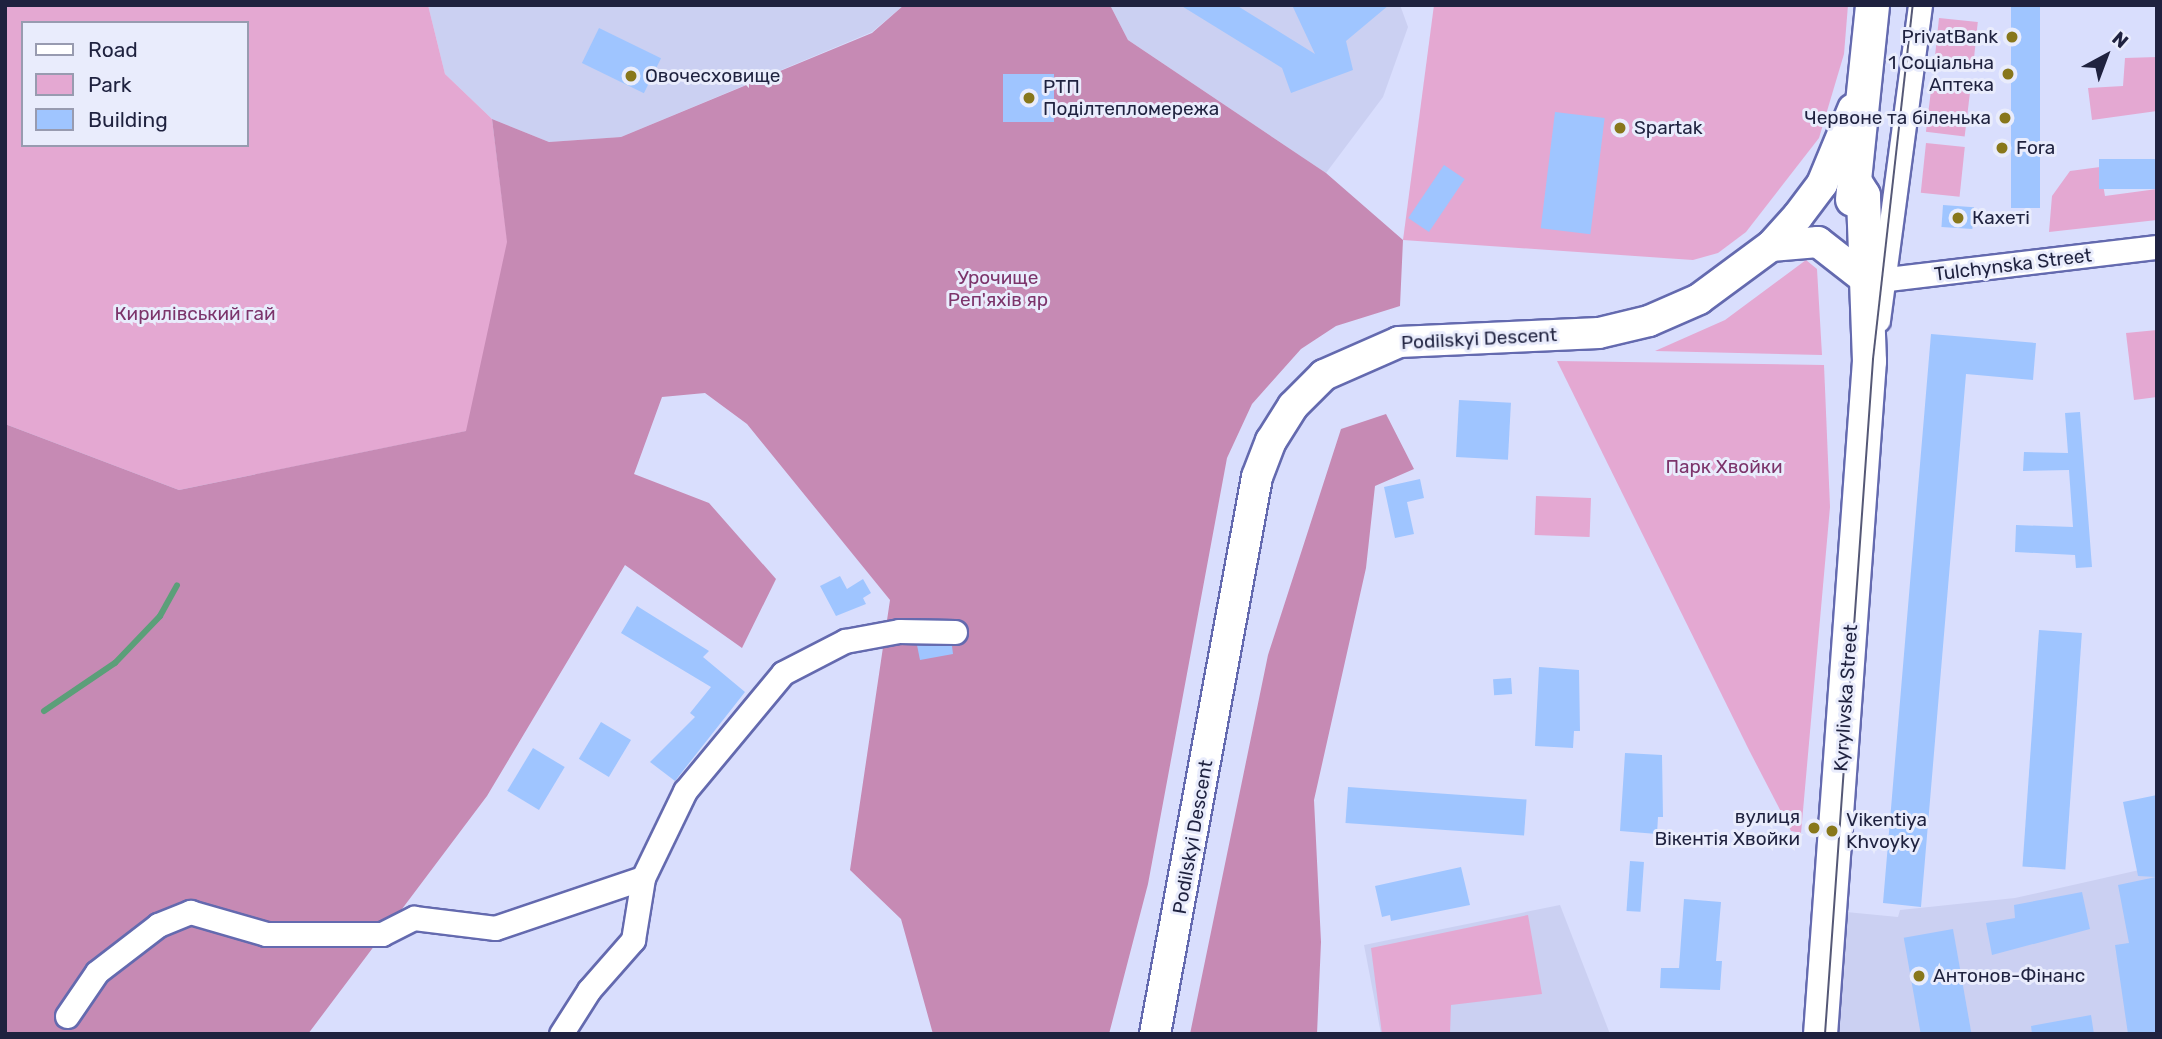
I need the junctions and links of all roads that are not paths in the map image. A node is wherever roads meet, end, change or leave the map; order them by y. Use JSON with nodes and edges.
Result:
{"nodes":[{"id":1,"x":1872,"y":5,"type":"edge"},
{"id":2,"x":1920,"y":5,"type":"edge"},
{"id":3,"x":1864,"y":73,"type":"junction"},
{"id":4,"x":1771,"y":246,"type":"junction"},
{"id":5,"x":2157,"y":247,"type":"edge"},
{"id":6,"x":1877,"y":281,"type":"junction"},
{"id":7,"x":955,"y":632,"type":"dead end"},
{"id":8,"x":643,"y":878,"type":"junction"},
{"id":9,"x":67,"y":1016,"type":"dead end"},
{"id":10,"x":561,"y":1034,"type":"edge"},
{"id":11,"x":1155,"y":1034,"type":"edge"},
{"id":12,"x":1820,"y":1034,"type":"edge"}],
"edges":[{"from":1,"to":3,"type":"main road","name":"Kyrylivska Street"},
{"from":2,"to":6,"type":"street","name":"Kyrylivska Street"},
{"from":3,"to":4,"type":"street","name":"Podilskyi Descent"},
{"from":3,"to":6,"type":"main road","name":"Kyrylivska Street"},
{"from":4,"to":6,"type":"street"},
{"from":4,"to":11,"type":"street","name":"Podilskyi Descent"},
{"from":5,"to":6,"type":"street","name":"Tulchynska Street"},
{"from":6,"to":12,"type":"main road","name":"Kyrylivska Street"},
{"from":7,"to":8,"type":"street"},
{"from":8,"to":9,"type":"street"},
{"from":8,"to":10,"type":"street"}]}
